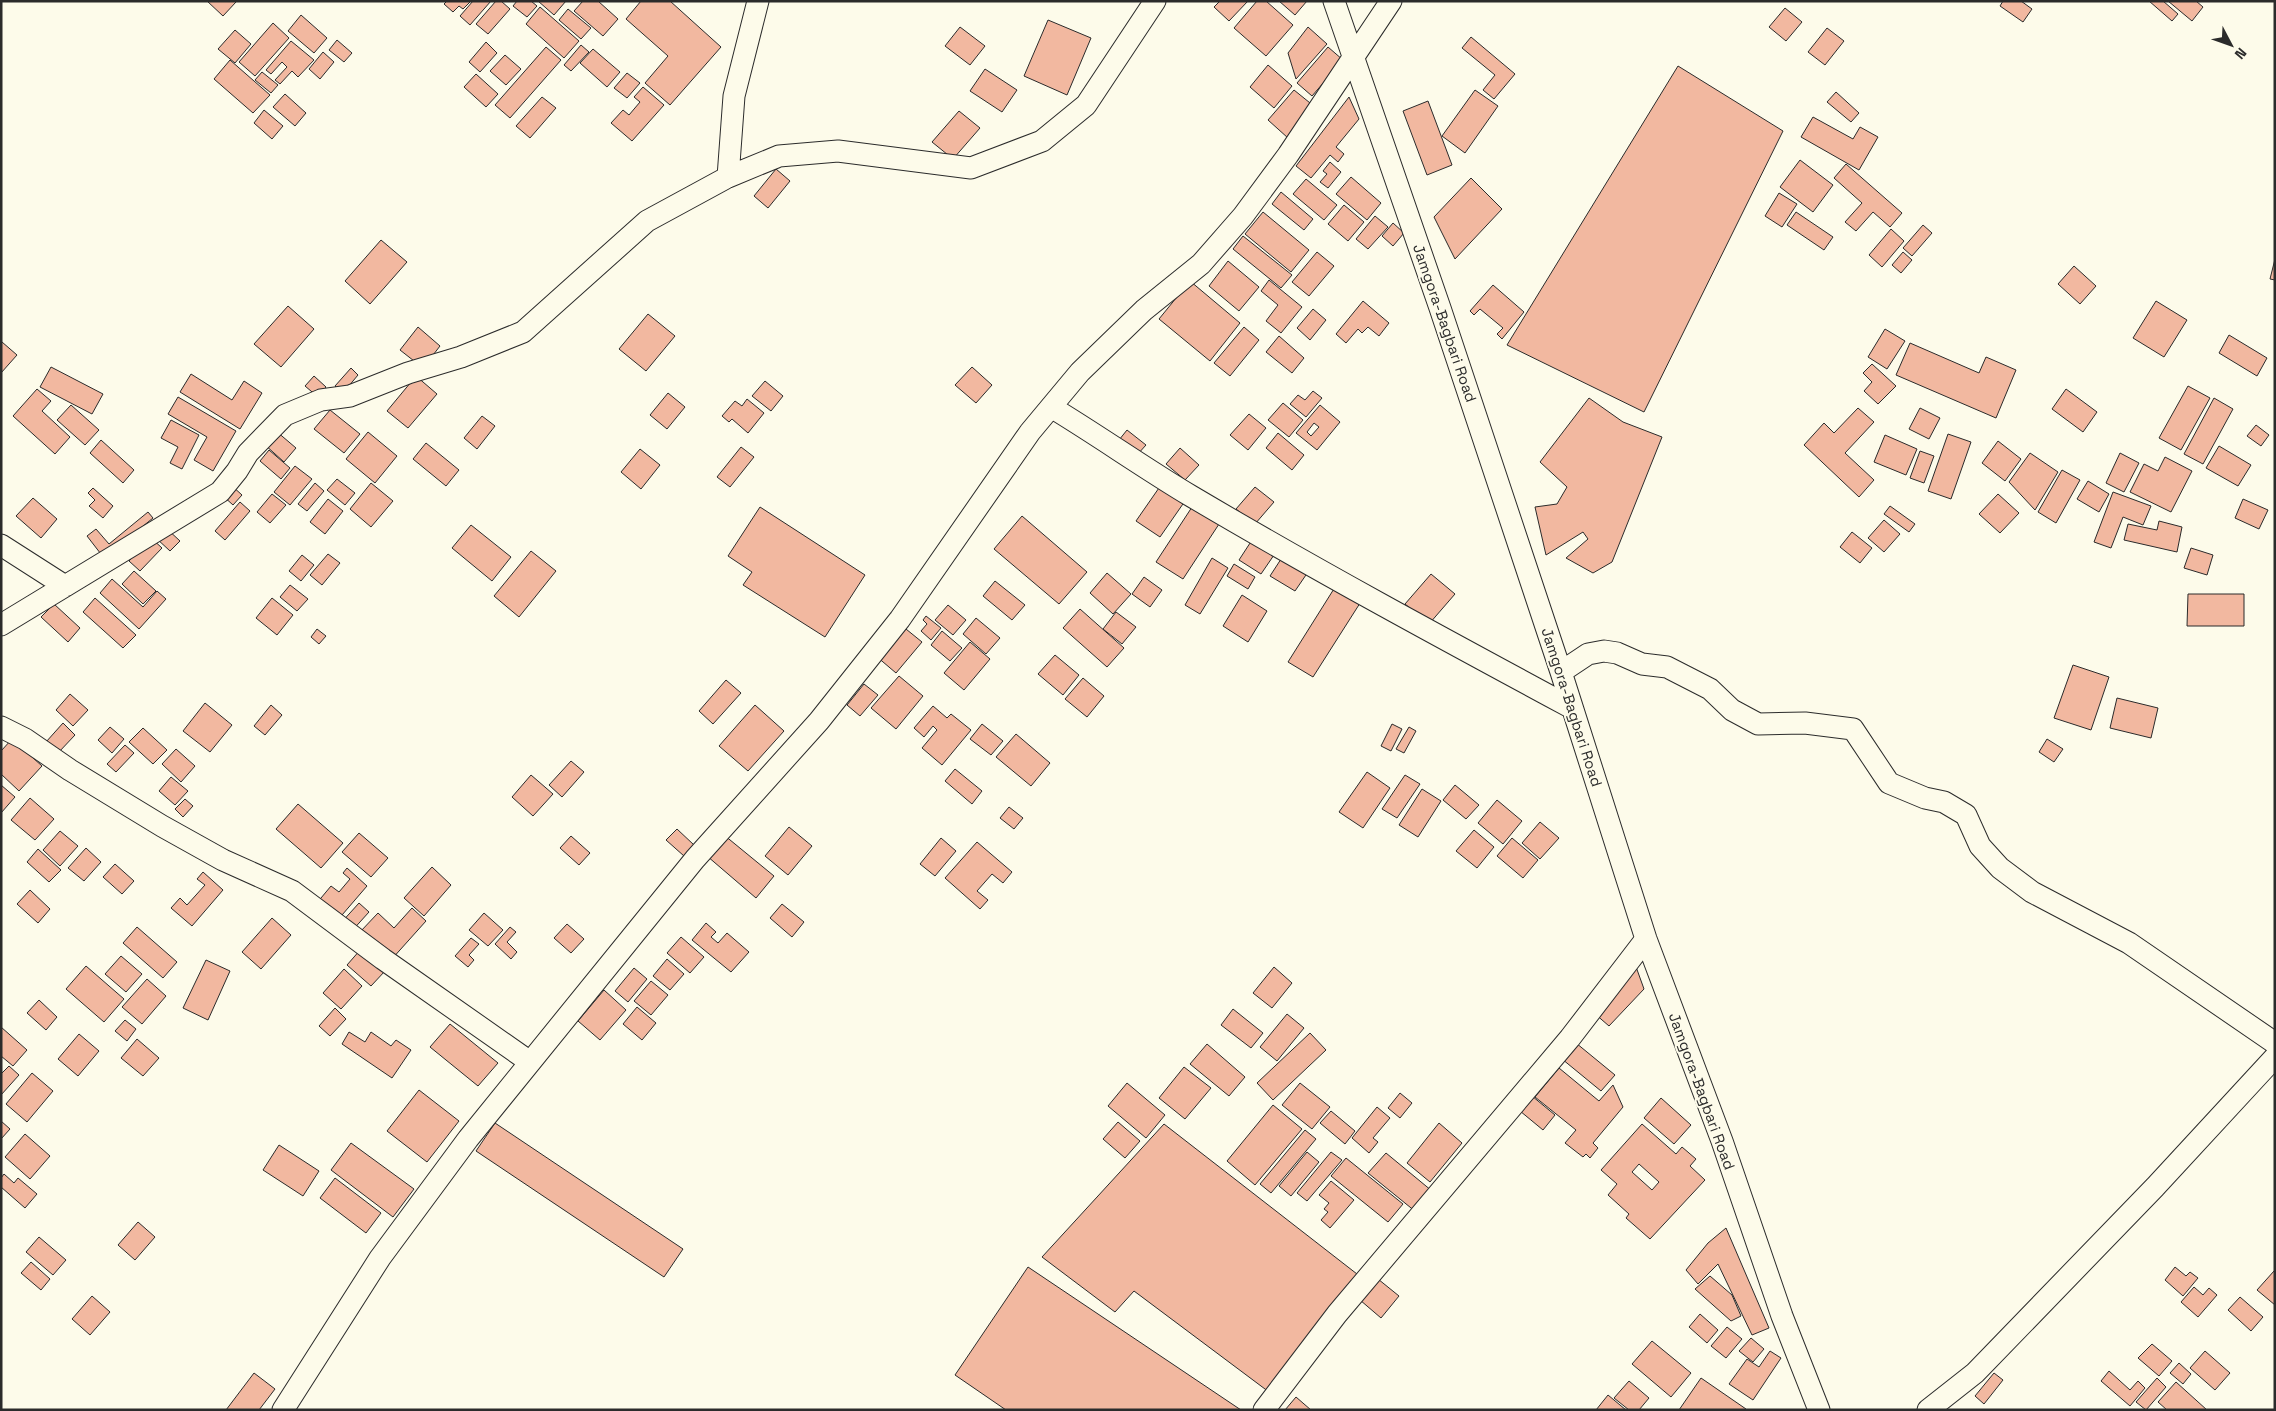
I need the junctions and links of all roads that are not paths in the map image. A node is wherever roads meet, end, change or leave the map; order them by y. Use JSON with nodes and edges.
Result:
{"nodes":[{"id":1,"x":758,"y":1,"type":"edge"},
{"id":2,"x":1156,"y":1,"type":"edge"},
{"id":3,"x":1334,"y":1,"type":"edge"},
{"id":4,"x":1391,"y":1,"type":"edge"},
{"id":5,"x":1355,"y":57,"type":"junction"},
{"id":6,"x":728,"y":177,"type":"junction"},
{"id":7,"x":1051,"y":407,"type":"junction"},
{"id":8,"x":1,"y":545,"type":"edge"},
{"id":9,"x":66,"y":586,"type":"junction"},
{"id":10,"x":1,"y":625,"type":"edge"},
{"id":11,"x":1561,"y":672,"type":"junction"},
{"id":12,"x":1572,"y":708,"type":"junction"},
{"id":13,"x":1,"y":727,"type":"edge"},
{"id":14,"x":1646,"y":939,"type":"junction"},
{"id":15,"x":2275,"y":1043,"type":"edge"},
{"id":16,"x":2275,"y":1057,"type":"edge"},
{"id":17,"x":530,"y":1062,"type":"junction"},
{"id":18,"x":284,"y":1410,"type":"edge"},
{"id":19,"x":1264,"y":1410,"type":"edge"},
{"id":20,"x":1819,"y":1410,"type":"edge"},
{"id":21,"x":1928,"y":1410,"type":"edge"}],
"edges":[{"from":1,"to":6,"type":"street"},
{"from":2,"to":6,"type":"street"},
{"from":3,"to":5,"type":"street","name":"Jamgora-Bagbari Road"},
{"from":4,"to":5,"type":"street"},
{"from":5,"to":7,"type":"street"},
{"from":5,"to":11,"type":"street","name":"Jamgora-Bagbari Road"},
{"from":6,"to":9,"type":"street"},
{"from":7,"to":12,"type":"street"},
{"from":7,"to":17,"type":"street"},
{"from":8,"to":9,"type":"street"},
{"from":9,"to":10,"type":"street"},
{"from":11,"to":12,"type":"street","name":"Jamgora-Bagbari Road"},
{"from":11,"to":15,"type":"street"},
{"from":12,"to":14,"type":"street","name":"Jamgora-Bagbari Road"},
{"from":13,"to":17,"type":"street"},
{"from":14,"to":19,"type":"street"},
{"from":14,"to":20,"type":"street","name":"Jamgora-Bagbari Road"},
{"from":16,"to":21,"type":"street"},
{"from":17,"to":18,"type":"street"}]}
